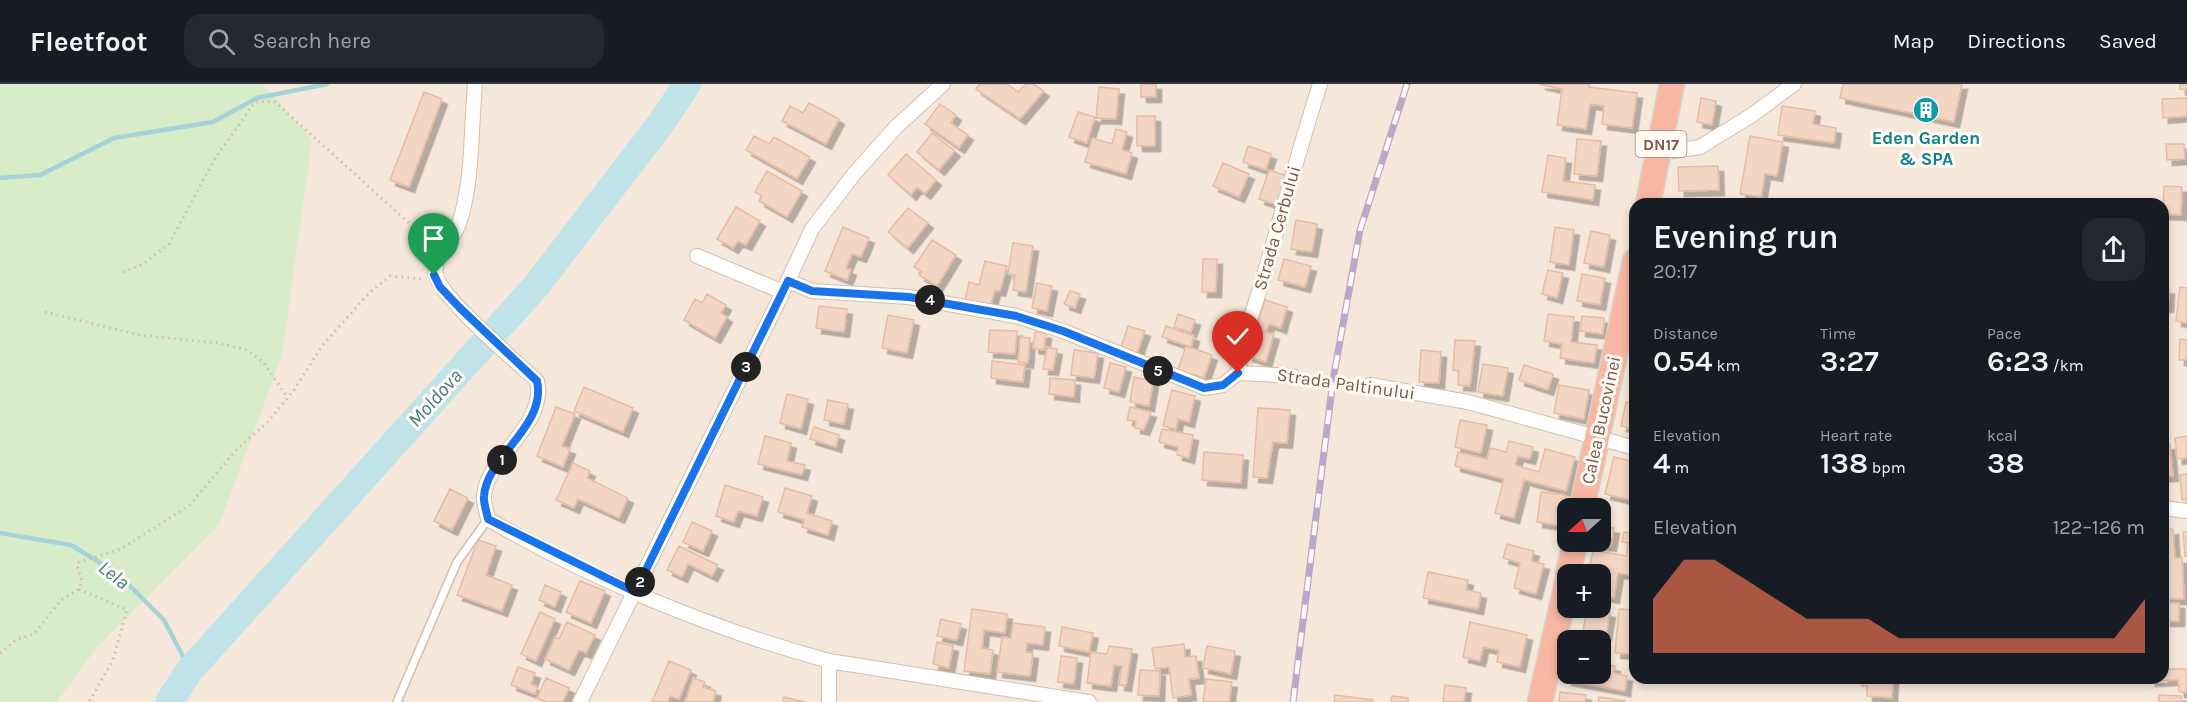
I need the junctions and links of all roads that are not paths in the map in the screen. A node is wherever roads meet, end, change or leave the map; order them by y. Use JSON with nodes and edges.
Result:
{"nodes":[{"id":1,"x":475,"y":84,"type":"edge"},
{"id":2,"x":943,"y":84,"type":"edge"},
{"id":3,"x":1320,"y":84,"type":"edge"},
{"id":4,"x":1672,"y":84,"type":"edge"},
{"id":5,"x":1794,"y":84,"type":"edge"},
{"id":6,"x":1659,"y":153,"type":"junction"},
{"id":7,"x":1649,"y":198,"type":"edge"},
{"id":8,"x":697,"y":256,"type":"dead end"},
{"id":9,"x":786,"y":286,"type":"junction"},
{"id":10,"x":1629,"y":289,"type":"edge"},
{"id":11,"x":1238,"y":373,"type":"junction"},
{"id":12,"x":1293,"y":376,"type":"road end"},
{"id":13,"x":1370,"y":385,"type":"road end"},
{"id":14,"x":1597,"y":439,"type":"junction"},
{"id":15,"x":1629,"y":447,"type":"edge"},
{"id":16,"x":1584,"y":498,"type":"edge"},
{"id":17,"x":2169,"y":509,"type":"edge"},
{"id":18,"x":2187,"y":511,"type":"edge"},
{"id":19,"x":488,"y":519,"type":"junction"},
{"id":20,"x":635,"y":592,"type":"junction"},
{"id":21,"x":1559,"y":618,"type":"edge"},
{"id":22,"x":829,"y":661,"type":"junction"},
{"id":23,"x":397,"y":702,"type":"edge"},
{"id":24,"x":580,"y":702,"type":"edge"},
{"id":25,"x":829,"y":702,"type":"edge"},
{"id":26,"x":1089,"y":702,"type":"edge"},
{"id":27,"x":1540,"y":702,"type":"edge"}],
"edges":[{"from":1,"to":19,"type":"street"},
{"from":2,"to":9,"type":"street"},
{"from":3,"to":11,"type":"street","name":"Strada Cerbului"},
{"from":4,"to":6,"type":"highway","number":"DN17"},
{"from":5,"to":6,"type":"street"},
{"from":6,"to":7,"type":"highway","number":"DN17"},
{"from":8,"to":9,"type":"street"},
{"from":9,"to":11,"type":"street"},
{"from":9,"to":20,"type":"street"},
{"from":10,"to":14,"type":"highway","name":"Calea Bucovinei"},
{"from":11,"to":12,"type":"street","name":"Strada Paltinului"},
{"from":13,"to":14,"type":"street","name":"Strada Paltinului"},
{"from":14,"to":15,"type":"street","name":"Strada Paltinului"},
{"from":14,"to":16,"type":"highway","name":"Calea Bucovinei"},
{"from":17,"to":18,"type":"street"},
{"from":19,"to":20,"type":"street"},
{"from":19,"to":23,"type":"lane"},
{"from":20,"to":22,"type":"street"},
{"from":20,"to":24,"type":"street"},
{"from":21,"to":27,"type":"highway"},
{"from":22,"to":25,"type":"street"},
{"from":22,"to":26,"type":"street"}]}
